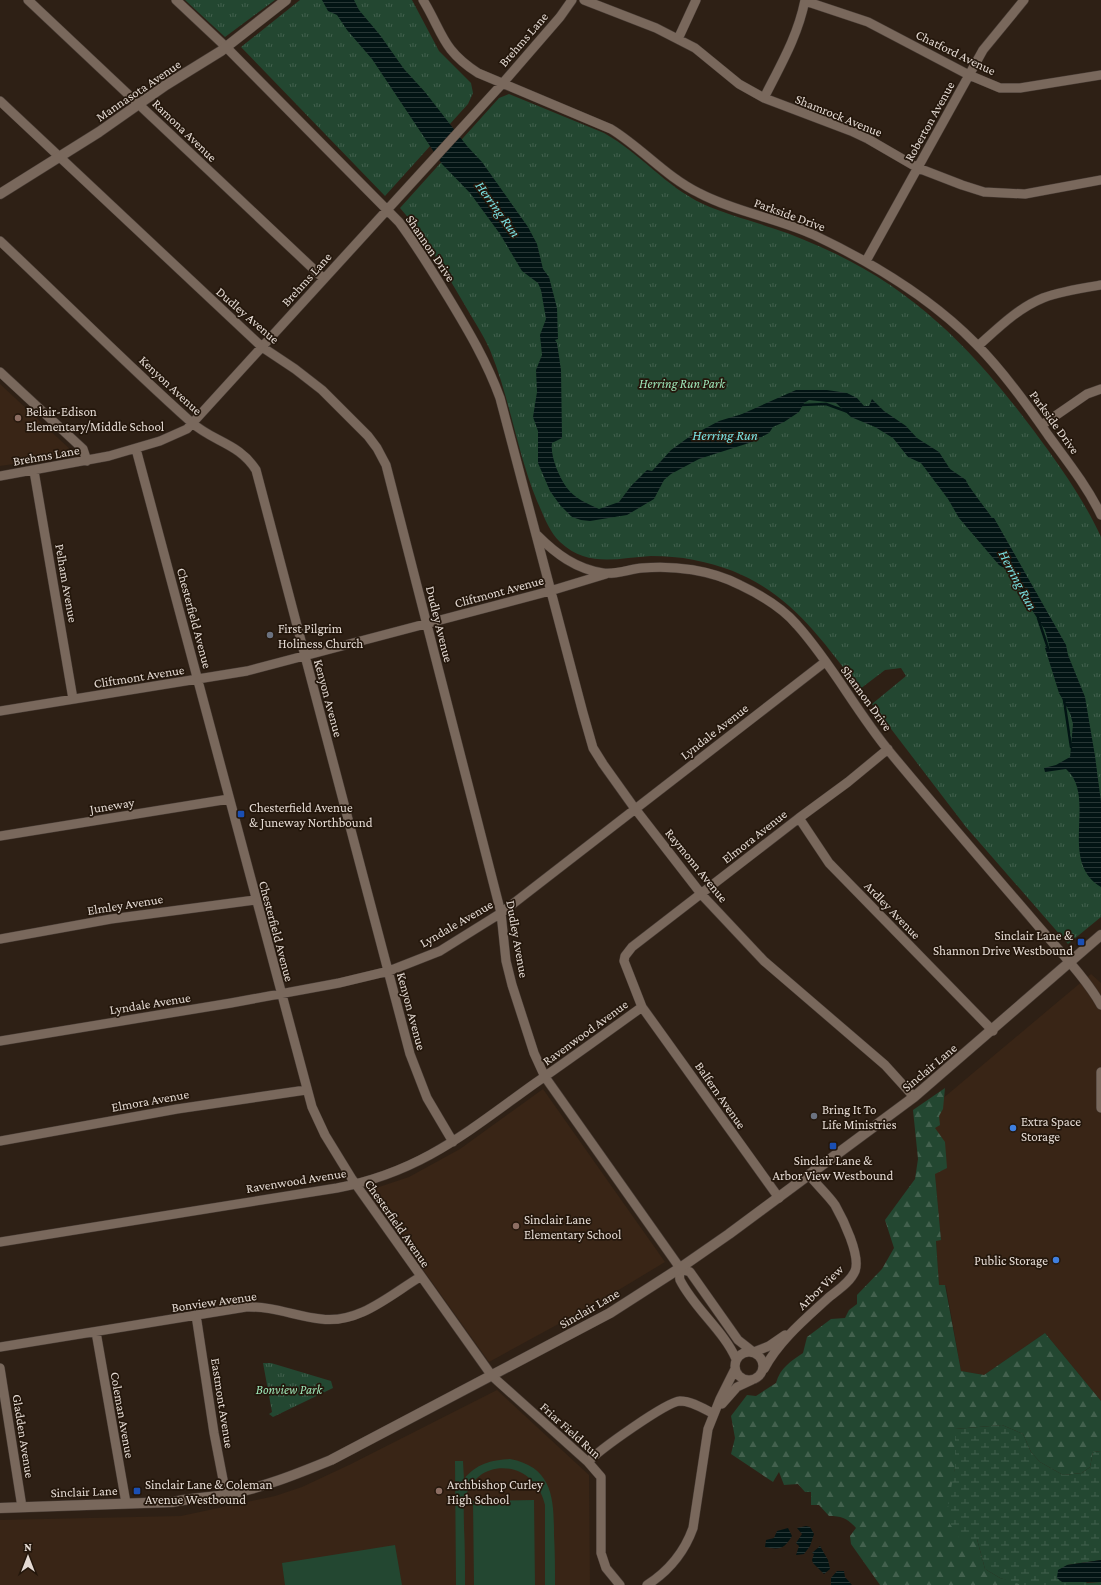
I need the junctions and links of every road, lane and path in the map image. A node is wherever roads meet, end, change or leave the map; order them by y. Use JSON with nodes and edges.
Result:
{"nodes":[{"id":1,"x":28,"y":0,"type":"edge"},
{"id":2,"x":176,"y":0,"type":"edge"},
{"id":3,"x":286,"y":0,"type":"edge"},
{"id":4,"x":423,"y":0,"type":"edge"},
{"id":5,"x":572,"y":0,"type":"edge"},
{"id":6,"x":584,"y":0,"type":"edge"},
{"id":7,"x":696,"y":0,"type":"edge"},
{"id":8,"x":805,"y":0,"type":"edge"},
{"id":9,"x":1024,"y":0,"type":"edge"},
{"id":10,"x":678,"y":39,"type":"junction"},
{"id":11,"x":226,"y":47,"type":"junction"},
{"id":12,"x":969,"y":75,"type":"junction"},
{"id":13,"x":1101,"y":75,"type":"edge"},
{"id":14,"x":502,"y":84,"type":"junction"},
{"id":15,"x":764,"y":98,"type":"junction"},
{"id":16,"x":0,"y":101,"type":"edge"},
{"id":17,"x":140,"y":105,"type":"junction"},
{"id":18,"x":58,"y":158,"type":"junction"},
{"id":19,"x":918,"y":168,"type":"junction"},
{"id":20,"x":1101,"y":180,"type":"edge"},
{"id":21,"x":0,"y":194,"type":"edge"},
{"id":22,"x":386,"y":210,"type":"junction"},
{"id":23,"x":0,"y":241,"type":"edge"},
{"id":24,"x":866,"y":261,"type":"junction"},
{"id":25,"x":324,"y":279,"type":"junction"},
{"id":26,"x":1101,"y":285,"type":"edge"},
{"id":27,"x":978,"y":346,"type":"junction"},
{"id":28,"x":262,"y":347,"type":"junction"},
{"id":29,"x":0,"y":372,"type":"edge"},
{"id":30,"x":1101,"y":389,"type":"edge"},
{"id":31,"x":193,"y":424,"type":"junction"},
{"id":32,"x":1042,"y":425,"type":"junction"},
{"id":33,"x":136,"y":449,"type":"junction"},
{"id":34,"x":87,"y":461,"type":"junction"},
{"id":35,"x":34,"y":471,"type":"junction"},
{"id":36,"x":0,"y":476,"type":"edge"},
{"id":37,"x":1101,"y":515,"type":"edge"},
{"id":38,"x":537,"y":535,"type":"junction"},
{"id":39,"x":606,"y":574,"type":"junction"},
{"id":40,"x":550,"y":591,"type":"junction"},
{"id":41,"x":427,"y":623,"type":"junction"},
{"id":42,"x":305,"y":656,"type":"junction"},
{"id":43,"x":825,"y":662,"type":"junction"},
{"id":44,"x":198,"y":679,"type":"junction"},
{"id":45,"x":73,"y":699,"type":"junction"},
{"id":46,"x":0,"y":712,"type":"edge"},
{"id":47,"x":888,"y":749,"type":"junction"},
{"id":48,"x":229,"y":799,"type":"junction"},
{"id":49,"x":635,"y":809,"type":"junction"},
{"id":50,"x":799,"y":818,"type":"junction"},
{"id":51,"x":0,"y":836,"type":"edge"},
{"id":52,"x":702,"y":894,"type":"junction"},
{"id":53,"x":255,"y":900,"type":"junction"},
{"id":54,"x":501,"y":913,"type":"junction"},
{"id":55,"x":1101,"y":935,"type":"edge"},
{"id":56,"x":0,"y":939,"type":"edge"},
{"id":57,"x":1069,"y":963,"type":"junction"},
{"id":58,"x":389,"y":971,"type":"junction"},
{"id":59,"x":280,"y":994,"type":"junction"},
{"id":60,"x":1101,"y":1005,"type":"edge"},
{"id":61,"x":642,"y":1007,"type":"junction"},
{"id":62,"x":993,"y":1030,"type":"junction"},
{"id":63,"x":0,"y":1041,"type":"edge"},
{"id":64,"x":1101,"y":1072,"type":"edge"},
{"id":65,"x":545,"y":1077,"type":"junction"},
{"id":66,"x":306,"y":1090,"type":"junction"},
{"id":67,"x":914,"y":1097,"type":"junction"},
{"id":68,"x":1101,"y":1108,"type":"edge"},
{"id":69,"x":0,"y":1141,"type":"edge"},
{"id":70,"x":453,"y":1142,"type":"junction"},
{"id":71,"x":809,"y":1175,"type":"junction"},
{"id":72,"x":355,"y":1184,"type":"junction"},
{"id":73,"x":779,"y":1198,"type":"junction"},
{"id":74,"x":0,"y":1242,"type":"edge"},
{"id":75,"x":680,"y":1268,"type":"junction"},
{"id":76,"x":420,"y":1277,"type":"junction"},
{"id":77,"x":196,"y":1315,"type":"junction"},
{"id":78,"x":96,"y":1332,"type":"junction"},
{"id":79,"x":791,"y":1332,"type":"junction"},
{"id":80,"x":0,"y":1347,"type":"edge"},
{"id":81,"x":753,"y":1352,"type":"junction"},
{"id":82,"x":736,"y":1359,"type":"junction"},
{"id":83,"x":0,"y":1368,"type":"edge"},
{"id":84,"x":764,"y":1368,"type":"junction"},
{"id":85,"x":735,"y":1369,"type":"junction"},
{"id":86,"x":492,"y":1376,"type":"junction"},
{"id":87,"x":752,"y":1380,"type":"junction"},
{"id":88,"x":714,"y":1414,"type":"junction"},
{"id":89,"x":588,"y":1462,"type":"junction"},
{"id":90,"x":226,"y":1495,"type":"junction"},
{"id":91,"x":126,"y":1503,"type":"junction"},
{"id":92,"x":22,"y":1507,"type":"junction"},
{"id":93,"x":0,"y":1508,"type":"edge"},
{"id":94,"x":655,"y":1582,"type":"edge"},
{"id":95,"x":620,"y":1585,"type":"edge"},
{"id":96,"x":647,"y":1585,"type":"edge"}],
"edges":[{"from":1,"to":17,"type":"street","name":"Ramona Avenue"},
{"from":2,"to":11,"type":"street","name":"Shannon Drive"},
{"from":3,"to":11,"type":"main road","name":"Mannasota Avenue"},
{"from":4,"to":14,"type":"street","name":"Parkside Drive"},
{"from":5,"to":14,"type":"street","name":"Brehms Lane"},
{"from":6,"to":10,"type":"street","name":"Shamrock Avenue"},
{"from":7,"to":10,"type":"street"},
{"from":8,"to":12,"type":"street","name":"Chatford Avenue"},
{"from":8,"to":15,"type":"street"},
{"from":9,"to":12,"type":"street","name":"Roberton Avenue"},
{"from":10,"to":15,"type":"street","name":"Shamrock Avenue"},
{"from":11,"to":17,"type":"main road","name":"Mannasota Avenue"},
{"from":11,"to":22,"type":"street","name":"Shannon Drive"},
{"from":12,"to":13,"type":"street","name":"Chatford Avenue"},
{"from":12,"to":19,"type":"street","name":"Roberton Avenue"},
{"from":14,"to":22,"type":"street","name":"Brehms Lane"},
{"from":14,"to":24,"type":"street","name":"Parkside Drive"},
{"from":15,"to":19,"type":"street","name":"Shamrock Avenue"},
{"from":16,"to":18,"type":"street","name":"Dudley Avenue"},
{"from":17,"to":18,"type":"main road","name":"Mannasota Avenue"},
{"from":17,"to":25,"type":"street","name":"Ramona Avenue"},
{"from":18,"to":21,"type":"main road","name":"Mannasota Avenue"},
{"from":18,"to":28,"type":"street","name":"Dudley Avenue"},
{"from":19,"to":20,"type":"street","name":"Shamrock Avenue"},
{"from":19,"to":24,"type":"street","name":"Roberton Avenue"},
{"from":22,"to":25,"type":"street","name":"Brehms Lane"},
{"from":22,"to":38,"type":"street","name":"Shannon Drive"},
{"from":23,"to":31,"type":"street","name":"Kenyon Avenue"},
{"from":24,"to":27,"type":"street","name":"Parkside Drive"},
{"from":25,"to":28,"type":"street","name":"Brehms Lane"},
{"from":26,"to":27,"type":"street"},
{"from":27,"to":32,"type":"street","name":"Parkside Drive"},
{"from":28,"to":31,"type":"street","name":"Brehms Lane"},
{"from":28,"to":41,"type":"street","name":"Dudley Avenue"},
{"from":29,"to":34,"type":"street"},
{"from":30,"to":32,"type":"street"},
{"from":31,"to":33,"type":"street","name":"Brehms Lane"},
{"from":31,"to":42,"type":"street","name":"Kenyon Avenue"},
{"from":32,"to":37,"type":"street","name":"Parkside Drive"},
{"from":33,"to":34,"type":"street","name":"Brehms Lane"},
{"from":33,"to":44,"type":"street","name":"Chesterfield Avenue"},
{"from":34,"to":35,"type":"street","name":"Brehms Lane"},
{"from":35,"to":36,"type":"street","name":"Brehms Lane"},
{"from":35,"to":45,"type":"street","name":"Pelham Avenue"},
{"from":38,"to":39,"type":"street","name":"Shannon Drive"},
{"from":38,"to":40,"type":"street","name":"Shannon Drive"},
{"from":39,"to":40,"type":"street","name":"Cliftmont Avenue"},
{"from":39,"to":43,"type":"street","name":"Shannon Drive"},
{"from":40,"to":41,"type":"street","name":"Cliftmont Avenue"},
{"from":40,"to":49,"type":"street","name":"Raymonn Avenue"},
{"from":41,"to":42,"type":"street","name":"Cliftmont Avenue"},
{"from":41,"to":54,"type":"street","name":"Dudley Avenue"},
{"from":42,"to":44,"type":"street","name":"Cliftmont Avenue"},
{"from":42,"to":58,"type":"street","name":"Kenyon Avenue"},
{"from":43,"to":47,"type":"street","name":"Shannon Drive"},
{"from":43,"to":49,"type":"street","name":"Lyndale Avenue"},
{"from":44,"to":45,"type":"street","name":"Cliftmont Avenue"},
{"from":44,"to":48,"type":"street","name":"Chesterfield Avenue"},
{"from":45,"to":46,"type":"street","name":"Cliftmont Avenue"},
{"from":47,"to":50,"type":"street","name":"Elmora Avenue"},
{"from":47,"to":57,"type":"street","name":"Shannon Drive"},
{"from":48,"to":51,"type":"street","name":"Juneway"},
{"from":48,"to":53,"type":"street","name":"Chesterfield Avenue"},
{"from":49,"to":52,"type":"street","name":"Raymonn Avenue"},
{"from":49,"to":54,"type":"street","name":"Lyndale Avenue"},
{"from":50,"to":52,"type":"street","name":"Elmora Avenue"},
{"from":50,"to":62,"type":"street","name":"Ardley Avenue"},
{"from":52,"to":61,"type":"street","name":"Elmora Avenue"},
{"from":52,"to":67,"type":"street","name":"Raymonn Avenue"},
{"from":53,"to":56,"type":"street","name":"Elmley Avenue"},
{"from":53,"to":59,"type":"street","name":"Chesterfield Avenue"},
{"from":54,"to":58,"type":"street","name":"Lyndale Avenue"},
{"from":54,"to":65,"type":"street","name":"Dudley Avenue"},
{"from":55,"to":57,"type":"main road","name":"Sinclair Lane"},
{"from":57,"to":60,"type":"street","name":"Shannon Drive"},
{"from":57,"to":62,"type":"main road","name":"Sinclair Lane"},
{"from":58,"to":59,"type":"street","name":"Lyndale Avenue"},
{"from":58,"to":70,"type":"street","name":"Kenyon Avenue"},
{"from":59,"to":63,"type":"street","name":"Lyndale Avenue"},
{"from":59,"to":66,"type":"street","name":"Chesterfield Avenue"},
{"from":61,"to":65,"type":"street","name":"Ravenwood Avenue"},
{"from":61,"to":73,"type":"street","name":"Balfern Avenue"},
{"from":62,"to":67,"type":"main road","name":"Sinclair Lane"},
{"from":64,"to":68,"type":"street"},
{"from":65,"to":70,"type":"street","name":"Ravenwood Avenue"},
{"from":65,"to":75,"type":"street","name":"Dudley Avenue"},
{"from":66,"to":69,"type":"street","name":"Elmora Avenue"},
{"from":66,"to":72,"type":"street","name":"Chesterfield Avenue"},
{"from":67,"to":71,"type":"main road","name":"Sinclair Lane"},
{"from":70,"to":72,"type":"street","name":"Ravenwood Avenue"},
{"from":71,"to":73,"type":"main road","name":"Sinclair Lane"},
{"from":71,"to":79,"type":"street","name":"Arbor View"},
{"from":72,"to":74,"type":"street","name":"Ravenwood Avenue"},
{"from":72,"to":76,"type":"street","name":"Chesterfield Avenue"},
{"from":73,"to":75,"type":"main road","name":"Sinclair Lane"},
{"from":75,"to":81,"type":"street"},
{"from":75,"to":82,"type":"street"},
{"from":75,"to":86,"type":"main road","name":"Sinclair Lane"},
{"from":76,"to":77,"type":"street","name":"Bonview Avenue"},
{"from":76,"to":86,"type":"street","name":"Chesterfield Avenue"},
{"from":77,"to":78,"type":"street","name":"Bonview Avenue"},
{"from":77,"to":90,"type":"street","name":"Eastmont Avenue"},
{"from":78,"to":80,"type":"street","name":"Bonview Avenue"},
{"from":78,"to":91,"type":"street","name":"Coleman Avenue"},
{"from":79,"to":81,"type":"street","name":"Arbor View"},
{"from":79,"to":84,"type":"street","name":"Arbor View"},
{"from":81,"to":82,"type":"street"},
{"from":81,"to":84,"type":"street"},
{"from":82,"to":85,"type":"street"},
{"from":83,"to":92,"type":"street","name":"Gladden Avenue"},
{"from":84,"to":87,"type":"street"},
{"from":85,"to":87,"type":"street"},
{"from":85,"to":88,"type":"street"},
{"from":86,"to":89,"type":"street","name":"Friar Field Run"},
{"from":86,"to":90,"type":"main road","name":"Sinclair Lane"},
{"from":87,"to":88,"type":"street"},
{"from":88,"to":89,"type":"street"},
{"from":88,"to":94,"type":"street"},
{"from":89,"to":95,"type":"street","name":"Friar Field Run"},
{"from":90,"to":91,"type":"main road","name":"Sinclair Lane"},
{"from":91,"to":92,"type":"main road","name":"Sinclair Lane"},
{"from":92,"to":93,"type":"main road","name":"Sinclair Lane"},
{"from":94,"to":96,"type":"street"}]}
